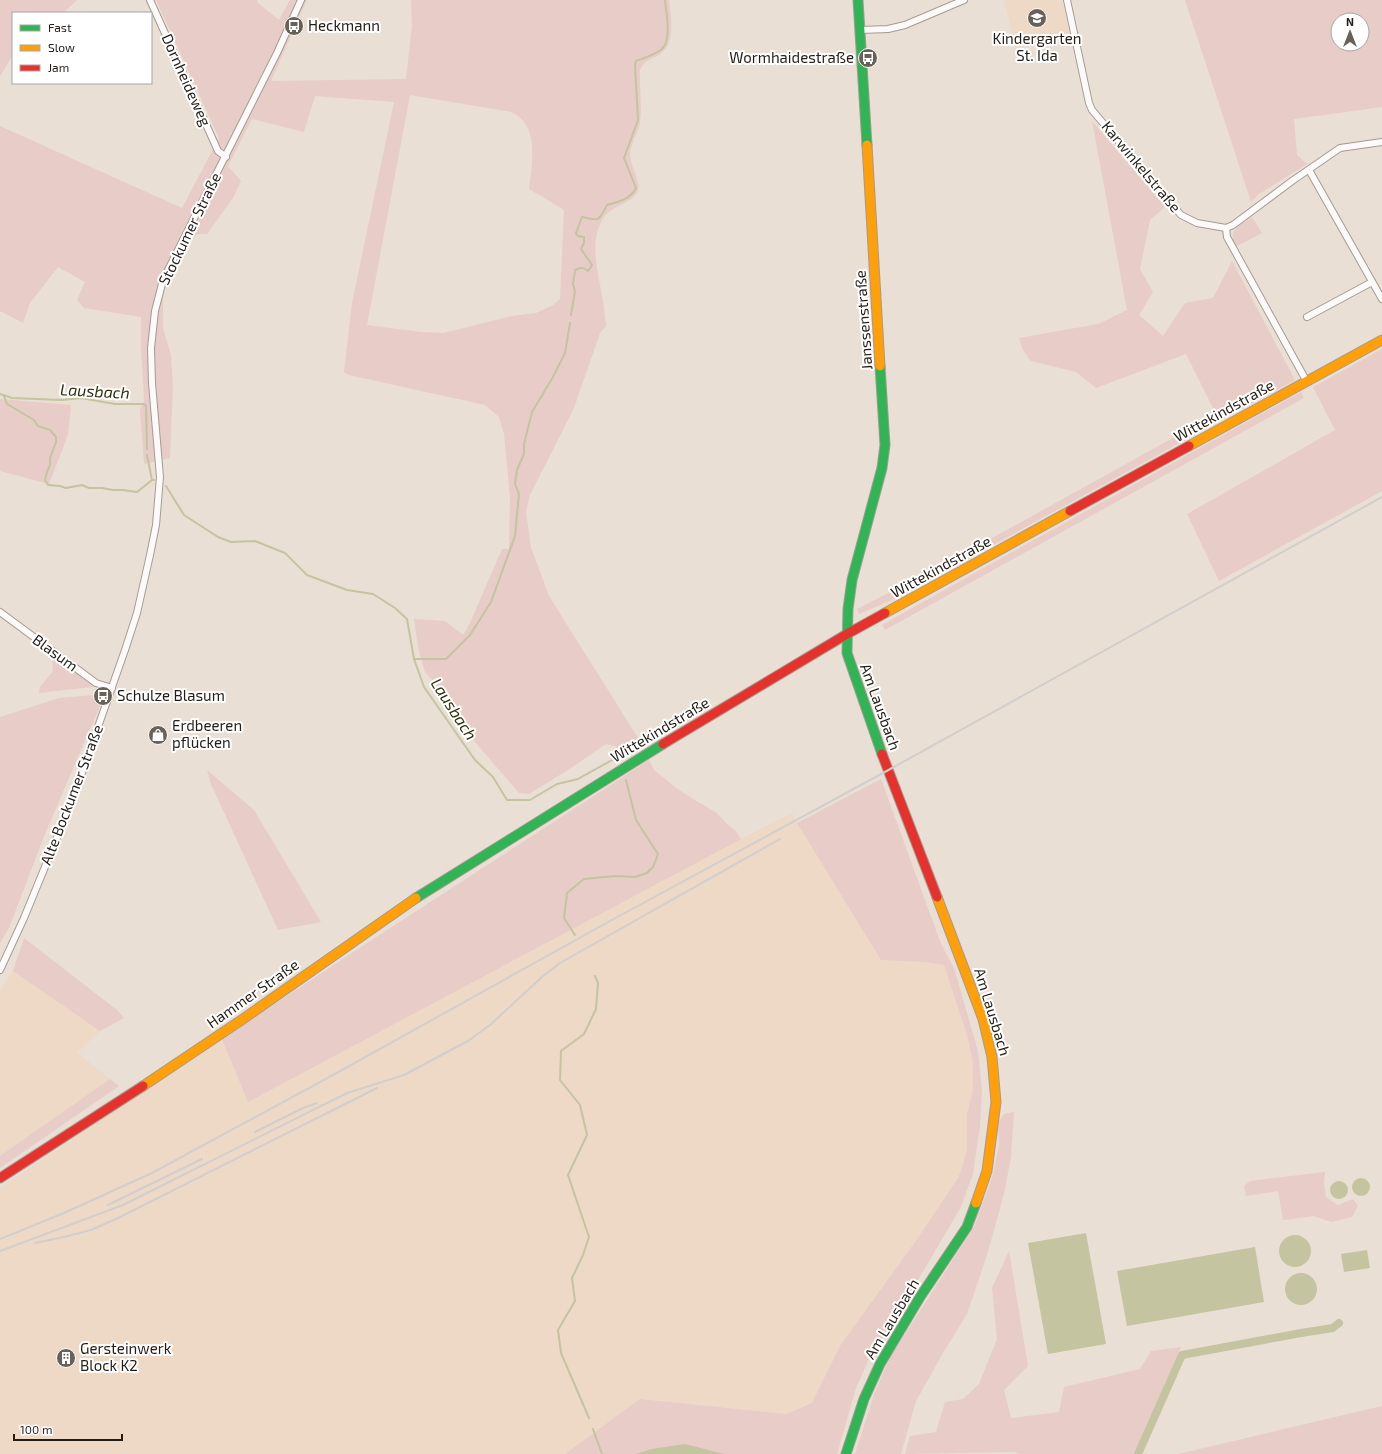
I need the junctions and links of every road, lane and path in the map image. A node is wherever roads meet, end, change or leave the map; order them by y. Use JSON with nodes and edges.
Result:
{"nodes":[{"id":1,"x":150,"y":0,"type":"edge"},
{"id":2,"x":301,"y":0,"type":"edge"},
{"id":3,"x":858,"y":0,"type":"edge"},
{"id":4,"x":964,"y":0,"type":"edge"},
{"id":5,"x":1067,"y":0,"type":"edge"},
{"id":6,"x":860,"y":30,"type":"junction"},
{"id":7,"x":1382,"y":142,"type":"edge"},
{"id":8,"x":226,"y":157,"type":"junction"},
{"id":9,"x":1309,"y":170,"type":"junction"},
{"id":10,"x":1226,"y":228,"type":"junction"},
{"id":11,"x":1372,"y":282,"type":"junction"},
{"id":12,"x":1382,"y":299,"type":"edge"},
{"id":13,"x":1308,"y":317,"type":"dead end"},
{"id":14,"x":1382,"y":340,"type":"edge"},
{"id":15,"x":1307,"y":382,"type":"junction"},
{"id":16,"x":159,"y":498,"type":"joint"},
{"id":17,"x":0,"y":612,"type":"edge"},
{"id":18,"x":847,"y":634,"type":"junction"},
{"id":19,"x":112,"y":688,"type":"junction"},
{"id":20,"x":520,"y":832,"type":"joint"},
{"id":21,"x":0,"y":970,"type":"edge"},
{"id":22,"x":0,"y":1178,"type":"edge"},
{"id":23,"x":846,"y":1454,"type":"edge"}],
"edges":[{"from":1,"to":8,"type":"street","name":"Dornheideweg"},
{"from":2,"to":8,"type":"street","name":"Stockumer Straße"},
{"from":3,"to":6,"type":"main road","name":"Janssenstraße"},
{"from":4,"to":6,"type":"street"},
{"from":5,"to":10,"type":"street","name":"Karwinkelstraße"},
{"from":6,"to":18,"type":"main road","name":"Janssenstraße"},
{"from":7,"to":9,"type":"street"},
{"from":8,"to":16,"type":"street","name":"Stockumer Straße"},
{"from":9,"to":10,"type":"street"},
{"from":9,"to":11,"type":"street"},
{"from":10,"to":15,"type":"street"},
{"from":11,"to":12,"type":"street"},
{"from":11,"to":13,"type":"street"},
{"from":14,"to":15,"type":"main road","name":"Wittekindstraße"},
{"from":15,"to":18,"type":"main road","name":"Wittekindstraße"},
{"from":16,"to":19,"type":"street","name":"Alte Bockumer Straße"},
{"from":17,"to":19,"type":"street","name":"Blasum"},
{"from":18,"to":20,"type":"main road","name":"Wittekindstraße"},
{"from":18,"to":23,"type":"main road","name":"Am Lausbach"},
{"from":19,"to":21,"type":"street","name":"Alte Bockumer Straße"},
{"from":20,"to":22,"type":"main road","name":"Hammer Straße"}]}
